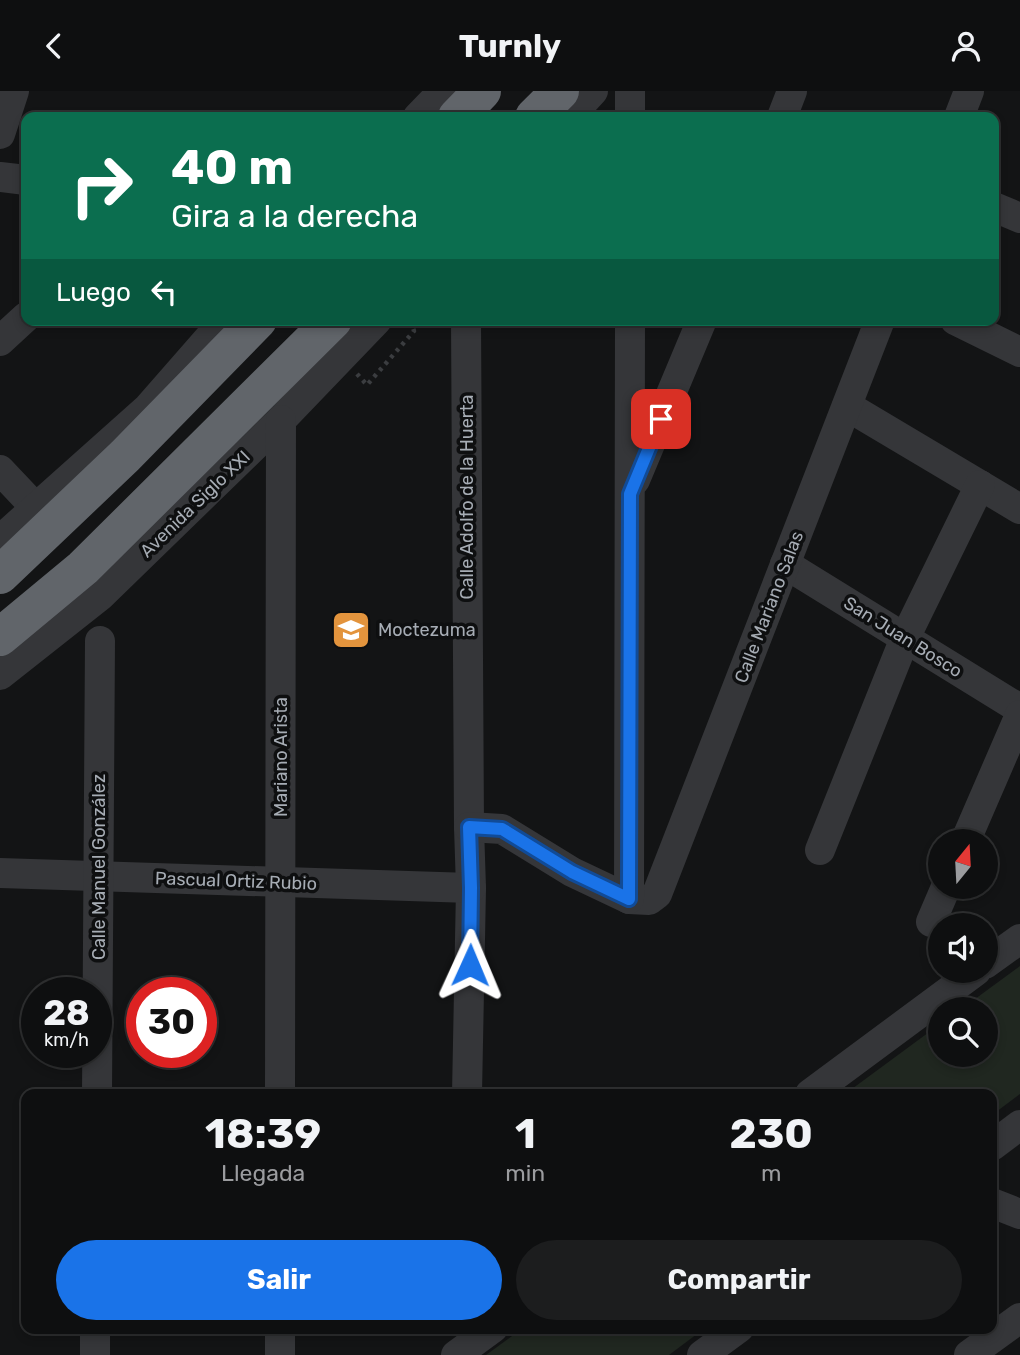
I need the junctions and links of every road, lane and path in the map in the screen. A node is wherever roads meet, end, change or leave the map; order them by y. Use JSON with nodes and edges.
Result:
{"nodes":[{"id":1,"x":14,"y":91,"type":"edge"},
{"id":2,"x":443,"y":91,"type":"edge"},
{"id":3,"x":482,"y":91,"type":"edge"},
{"id":4,"x":560,"y":91,"type":"edge"},
{"id":5,"x":593,"y":91,"type":"edge"},
{"id":6,"x":630,"y":91,"type":"edge"},
{"id":7,"x":792,"y":91,"type":"edge"},
{"id":8,"x":969,"y":91,"type":"edge"},
{"id":9,"x":423,"y":112,"type":"edge"},
{"id":10,"x":462,"y":112,"type":"edge"},
{"id":11,"x":539,"y":112,"type":"edge"},
{"id":12,"x":574,"y":112,"type":"edge"},
{"id":13,"x":630,"y":112,"type":"edge"},
{"id":14,"x":784,"y":112,"type":"edge"},
{"id":15,"x":961,"y":112,"type":"edge"},
{"id":16,"x":0,"y":134,"type":"edge"},
{"id":17,"x":0,"y":177,"type":"edge"},
{"id":18,"x":21,"y":179,"type":"edge"},
{"id":19,"x":999,"y":209,"type":"edge"},
{"id":20,"x":1020,"y":218,"type":"edge"},
{"id":21,"x":21,"y":322,"type":"edge"},
{"id":22,"x":220,"y":326,"type":"edge"},
{"id":23,"x":252,"y":326,"type":"edge"},
{"id":24,"x":327,"y":326,"type":"edge"},
{"id":25,"x":371,"y":326,"type":"edge"},
{"id":26,"x":412,"y":326,"type":"edge"},
{"id":27,"x":466,"y":326,"type":"edge"},
{"id":28,"x":630,"y":326,"type":"edge"},
{"id":29,"x":700,"y":326,"type":"edge"},
{"id":30,"x":878,"y":326,"type":"edge"},
{"id":31,"x":967,"y":326,"type":"edge"},
{"id":32,"x":1,"y":340,"type":"edge"},
{"id":33,"x":1020,"y":352,"type":"edge"},
{"id":34,"x":367,"y":384,"type":"dead end"},
{"id":35,"x":847,"y":406,"type":"junction"},
{"id":36,"x":281,"y":420,"type":"junction"},
{"id":37,"x":0,"y":470,"type":"edge"},
{"id":38,"x":980,"y":485,"type":"junction"},
{"id":39,"x":630,"y":494,"type":"junction"},
{"id":40,"x":35,"y":507,"type":"junction"},
{"id":41,"x":1020,"y":509,"type":"edge"},
{"id":42,"x":0,"y":540,"type":"edge"},
{"id":43,"x":785,"y":564,"type":"junction"},
{"id":44,"x":0,"y":575,"type":"edge"},
{"id":45,"x":0,"y":637,"type":"edge"},
{"id":46,"x":905,"y":638,"type":"junction"},
{"id":47,"x":100,"y":641,"type":"dead end"},
{"id":48,"x":0,"y":675,"type":"edge"},
{"id":49,"x":1020,"y":709,"type":"edge"},
{"id":50,"x":1020,"y":715,"type":"edge"},
{"id":51,"x":469,"y":827,"type":"junction"},
{"id":52,"x":971,"y":829,"type":"edge"},
{"id":53,"x":820,"y":850,"type":"dead end"},
{"id":54,"x":0,"y":873,"type":"edge"},
{"id":55,"x":99,"y":876,"type":"junction"},
{"id":56,"x":281,"y":882,"type":"junction"},
{"id":57,"x":471,"y":888,"type":"junction"},
{"id":58,"x":643,"y":897,"type":"junction"},
{"id":59,"x":1020,"y":939,"type":"edge"},
{"id":60,"x":998,"y":955,"type":"edge"},
{"id":61,"x":960,"y":983,"type":"edge"},
{"id":62,"x":97,"y":1089,"type":"edge"},
{"id":63,"x":280,"y":1089,"type":"edge"},
{"id":64,"x":467,"y":1089,"type":"edge"},
{"id":65,"x":817,"y":1089,"type":"edge"},
{"id":66,"x":1020,"y":1125,"type":"edge"},
{"id":67,"x":997,"y":1142,"type":"edge"},
{"id":68,"x":997,"y":1205,"type":"edge"},
{"id":69,"x":1020,"y":1214,"type":"edge"},
{"id":70,"x":1020,"y":1318,"type":"edge"},
{"id":71,"x":95,"y":1334,"type":"edge"},
{"id":72,"x":280,"y":1334,"type":"edge"},
{"id":73,"x":483,"y":1334,"type":"edge"},
{"id":74,"x":732,"y":1334,"type":"edge"},
{"id":75,"x":459,"y":1348,"type":"edge"},
{"id":76,"x":95,"y":1355,"type":"edge"},
{"id":77,"x":280,"y":1355,"type":"edge"},
{"id":78,"x":702,"y":1355,"type":"edge"},
{"id":79,"x":969,"y":1355,"type":"edge"}],
"edges":[{"from":1,"to":16,"type":"street"},
{"from":2,"to":9,"type":"street"},
{"from":3,"to":10,"type":"highway"},
{"from":4,"to":11,"type":"highway"},
{"from":5,"to":12,"type":"street"},
{"from":6,"to":13,"type":"street"},
{"from":7,"to":14,"type":"street"},
{"from":8,"to":15,"type":"street"},
{"from":17,"to":18,"type":"street"},
{"from":19,"to":20,"type":"street"},
{"from":21,"to":32,"type":"street"},
{"from":22,"to":40,"type":"street"},
{"from":23,"to":44,"type":"highway"},
{"from":24,"to":45,"type":"highway","name":"Avenida Siglo XXI"},
{"from":25,"to":36,"type":"street","name":"Avenida Siglo XXI"},
{"from":26,"to":34,"type":"path"},
{"from":27,"to":51,"type":"street","name":"Calle Adolfo de la Huerta"},
{"from":28,"to":39,"type":"street"},
{"from":29,"to":39,"type":"street"},
{"from":30,"to":35,"type":"street","name":"Calle Mariano Salas"},
{"from":31,"to":33,"type":"street"},
{"from":35,"to":38,"type":"street"},
{"from":35,"to":43,"type":"street","name":"Calle Mariano Salas"},
{"from":36,"to":48,"type":"street","name":"Avenida Siglo XXI"},
{"from":36,"to":56,"type":"street","name":"Mariano Arista"},
{"from":37,"to":40,"type":"street"},
{"from":38,"to":41,"type":"street"},
{"from":38,"to":46,"type":"street"},
{"from":39,"to":58,"type":"street"},
{"from":40,"to":42,"type":"street"},
{"from":43,"to":46,"type":"street","name":"San Juan Bosco"},
{"from":43,"to":58,"type":"street","name":"Calle Mariano Salas"},
{"from":46,"to":49,"type":"street","name":"San Juan Bosco"},
{"from":46,"to":53,"type":"street"},
{"from":47,"to":55,"type":"street","name":"Calle Manuel González"},
{"from":50,"to":52,"type":"street"},
{"from":51,"to":57,"type":"street","name":"Calle Adolfo de la Huerta"},
{"from":51,"to":58,"type":"street"},
{"from":54,"to":55,"type":"street","name":"Pascual Ortiz Rubio"},
{"from":55,"to":56,"type":"street","name":"Pascual Ortiz Rubio"},
{"from":55,"to":62,"type":"street","name":"Calle Manuel González"},
{"from":56,"to":57,"type":"street","name":"Pascual Ortiz Rubio"},
{"from":56,"to":63,"type":"street","name":"Mariano Arista"},
{"from":57,"to":64,"type":"street","name":"Calle Adolfo de la Huerta"},
{"from":59,"to":60,"type":"street"},
{"from":61,"to":65,"type":"street"},
{"from":66,"to":67,"type":"street"},
{"from":68,"to":69,"type":"street"},
{"from":70,"to":79,"type":"street"},
{"from":71,"to":76,"type":"street"},
{"from":72,"to":77,"type":"street"},
{"from":73,"to":75,"type":"street"},
{"from":74,"to":78,"type":"street"}]}
